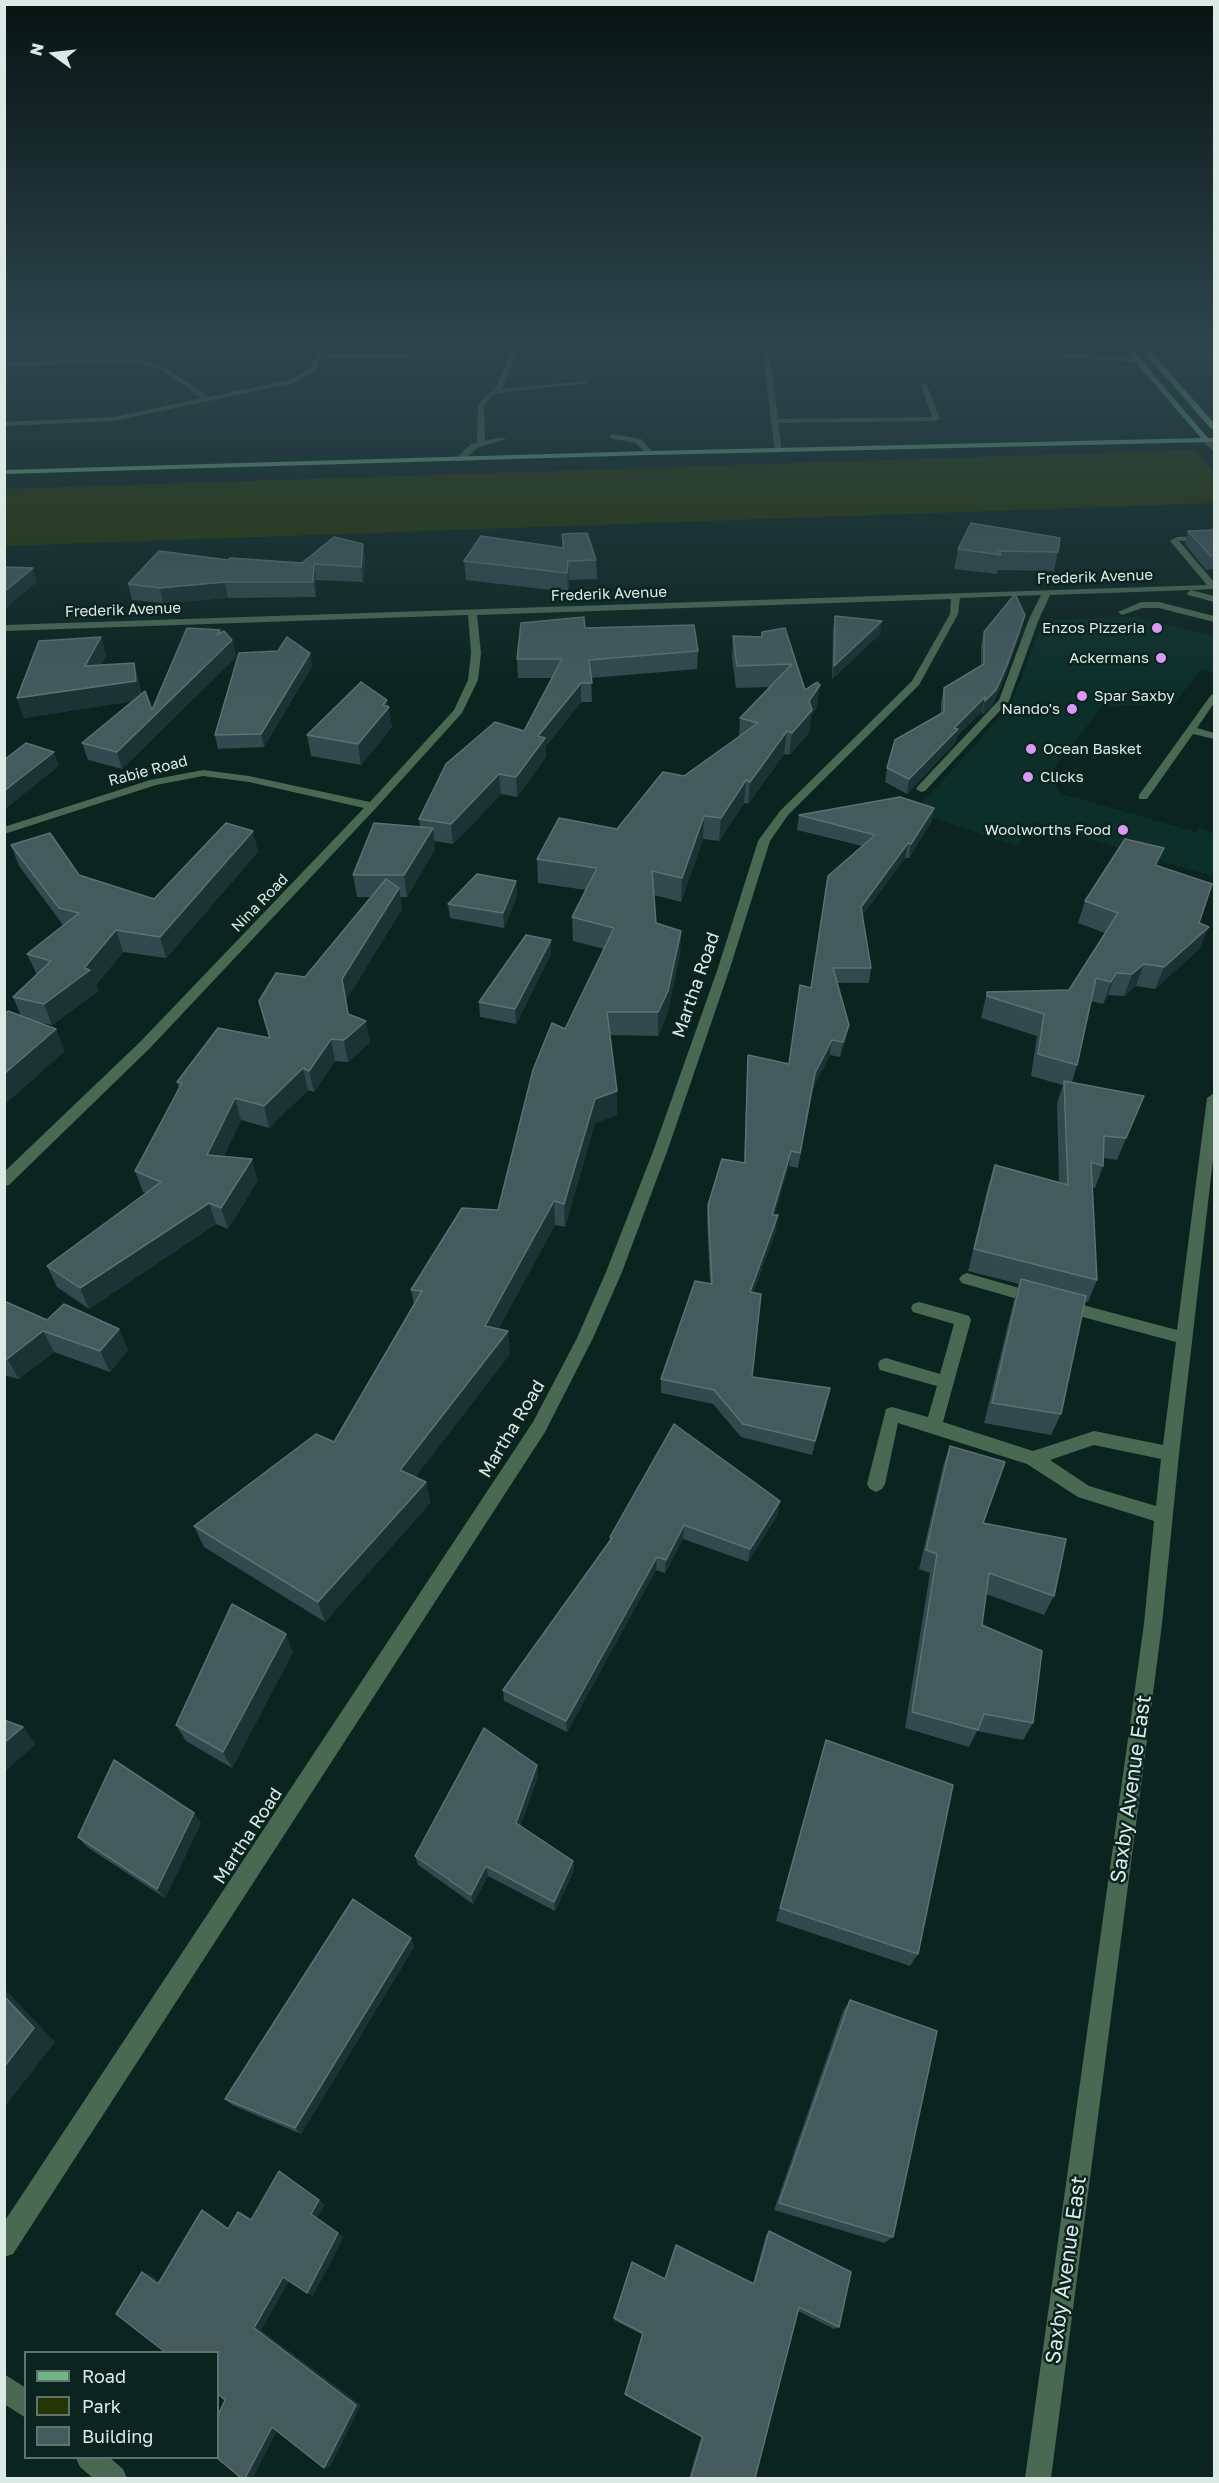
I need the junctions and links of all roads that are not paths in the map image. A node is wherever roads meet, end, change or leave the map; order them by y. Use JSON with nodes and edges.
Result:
{"nodes":[{"id":1,"x":393,"y":461,"type":"edge"},
{"id":2,"x":4,"y":472,"type":"edge"},
{"id":3,"x":1215,"y":538,"type":"edge"},
{"id":4,"x":1150,"y":588,"type":"junction"},
{"id":5,"x":1214,"y":588,"type":"edge"},
{"id":6,"x":1047,"y":593,"type":"junction"},
{"id":7,"x":956,"y":596,"type":"junction"},
{"id":8,"x":1215,"y":599,"type":"edge"},
{"id":9,"x":472,"y":612,"type":"junction"},
{"id":10,"x":1122,"y":612,"type":"dead end"},
{"id":11,"x":1215,"y":619,"type":"edge"},
{"id":12,"x":4,"y":628,"type":"edge"},
{"id":13,"x":1215,"y":697,"type":"edge"},
{"id":14,"x":1191,"y":730,"type":"junction"},
{"id":15,"x":1215,"y":736,"type":"edge"},
{"id":16,"x":921,"y":789,"type":"dead end"},
{"id":17,"x":1143,"y":797,"type":"dead end"},
{"id":18,"x":372,"y":806,"type":"junction"},
{"id":19,"x":4,"y":831,"type":"edge"},
{"id":20,"x":1215,"y":1098,"type":"edge"},
{"id":21,"x":4,"y":1181,"type":"edge"},
{"id":22,"x":967,"y":1279,"type":"dead end"},
{"id":23,"x":919,"y":1308,"type":"dead end"},
{"id":24,"x":1185,"y":1338,"type":"junction"},
{"id":25,"x":886,"y":1365,"type":"dead end"},
{"id":26,"x":945,"y":1382,"type":"junction"},
{"id":27,"x":934,"y":1426,"type":"junction"},
{"id":28,"x":1170,"y":1454,"type":"junction"},
{"id":29,"x":1033,"y":1458,"type":"junction"},
{"id":30,"x":876,"y":1485,"type":"dead end"},
{"id":31,"x":1164,"y":1516,"type":"junction"},
{"id":32,"x":4,"y":2245,"type":"edge"},
{"id":33,"x":4,"y":2387,"type":"edge"},
{"id":34,"x":24,"y":2403,"type":"edge"},
{"id":35,"x":91,"y":2459,"type":"edge"},
{"id":36,"x":114,"y":2478,"type":"edge"},
{"id":37,"x":1038,"y":2478,"type":"edge"}],
"edges":[{"from":1,"to":2,"type":"main road"},
{"from":3,"to":5,"type":"street"},
{"from":4,"to":5,"type":"street","name":"Frederik Avenue"},
{"from":4,"to":6,"type":"street","name":"Frederik Avenue"},
{"from":4,"to":8,"type":"street"},
{"from":6,"to":7,"type":"street","name":"Frederik Avenue"},
{"from":6,"to":16,"type":"street"},
{"from":7,"to":9,"type":"street","name":"Frederik Avenue"},
{"from":7,"to":32,"type":"street","name":"Martha Road"},
{"from":9,"to":12,"type":"street","name":"Frederik Avenue"},
{"from":9,"to":18,"type":"street","name":"Nina Road"},
{"from":10,"to":11,"type":"street"},
{"from":13,"to":14,"type":"street"},
{"from":14,"to":15,"type":"street"},
{"from":14,"to":17,"type":"street"},
{"from":18,"to":19,"type":"street","name":"Rabie Road"},
{"from":18,"to":21,"type":"street","name":"Nina Road"},
{"from":20,"to":24,"type":"street","name":"Saxby Avenue East"},
{"from":22,"to":24,"type":"street"},
{"from":23,"to":26,"type":"street"},
{"from":24,"to":28,"type":"street","name":"Saxby Avenue East"},
{"from":25,"to":26,"type":"street"},
{"from":26,"to":27,"type":"street"},
{"from":27,"to":29,"type":"street"},
{"from":27,"to":30,"type":"street"},
{"from":28,"to":29,"type":"street"},
{"from":28,"to":31,"type":"street","name":"Saxby Avenue East"},
{"from":29,"to":31,"type":"street"},
{"from":31,"to":37,"type":"street","name":"Saxby Avenue East"},
{"from":33,"to":34,"type":"street"},
{"from":35,"to":36,"type":"street"}]}
